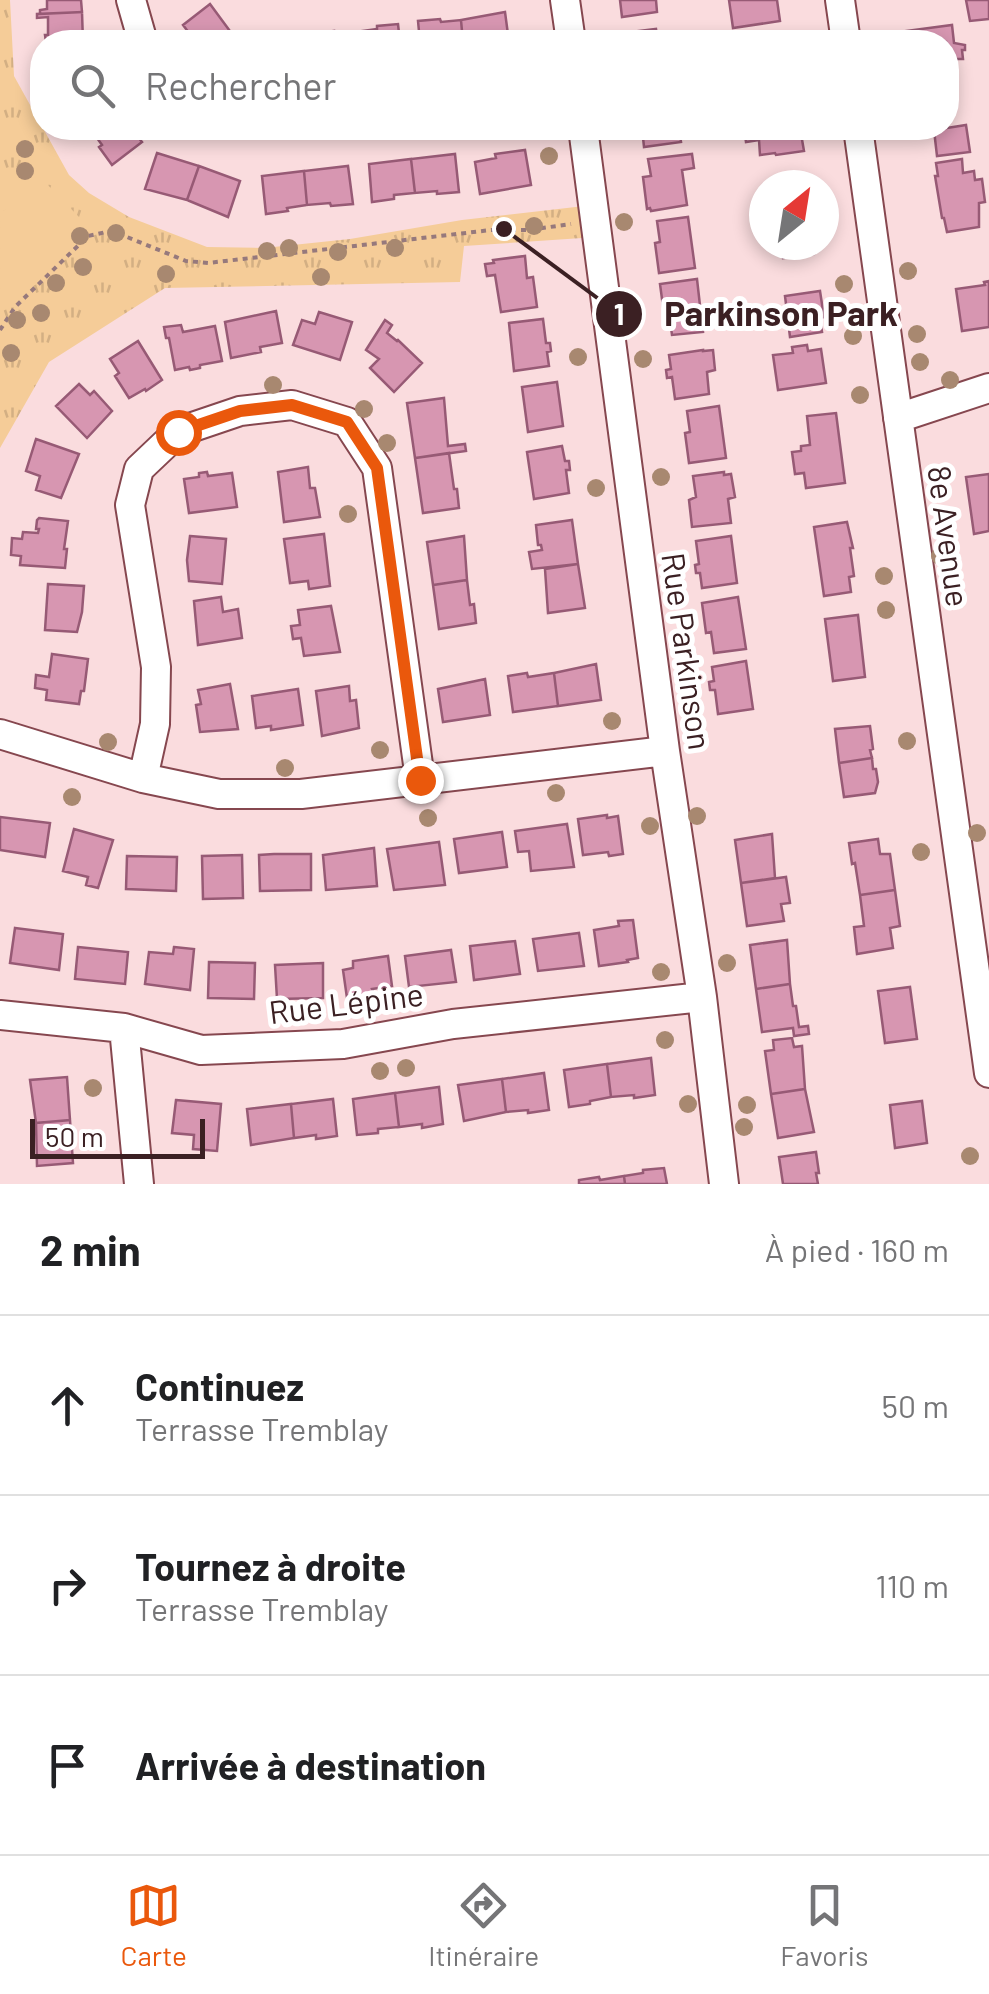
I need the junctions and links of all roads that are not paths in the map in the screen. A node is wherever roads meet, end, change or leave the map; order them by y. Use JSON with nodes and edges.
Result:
{"nodes":[{"id":1,"x":131,"y":0,"type":"edge"},
{"id":2,"x":565,"y":0,"type":"edge"},
{"id":3,"x":840,"y":0,"type":"edge"},
{"id":4,"x":140,"y":30,"type":"edge"},
{"id":5,"x":569,"y":30,"type":"edge"},
{"id":6,"x":844,"y":30,"type":"edge"},
{"id":7,"x":585,"y":140,"type":"edge"},
{"id":8,"x":860,"y":140,"type":"edge"},
{"id":9,"x":989,"y":388,"type":"edge"},
{"id":10,"x":898,"y":418,"type":"junction"},
{"id":11,"x":0,"y":734,"type":"edge"},
{"id":12,"x":665,"y":751,"type":"junction"},
{"id":13,"x":143,"y":778,"type":"junction"},
{"id":14,"x":420,"y":780,"type":"junction"},
{"id":15,"x":702,"y":997,"type":"junction"},
{"id":16,"x":0,"y":1015,"type":"edge"},
{"id":17,"x":124,"y":1028,"type":"junction"},
{"id":18,"x":989,"y":1073,"type":"edge"},
{"id":19,"x":140,"y":1184,"type":"edge"},
{"id":20,"x":724,"y":1184,"type":"edge"}],
"edges":[{"from":1,"to":4,"type":"street"},
{"from":2,"to":5,"type":"street"},
{"from":3,"to":6,"type":"street"},
{"from":7,"to":12,"type":"street","name":"Rue Parkinson"},
{"from":8,"to":10,"type":"street","name":"8e Avenue"},
{"from":9,"to":10,"type":"street"},
{"from":10,"to":18,"type":"street","name":"8e Avenue"},
{"from":11,"to":13,"type":"street"},
{"from":12,"to":14,"type":"street"},
{"from":12,"to":15,"type":"street","name":"Rue Parkinson"},
{"from":13,"to":14,"type":"street"},
{"from":13,"to":14,"type":"street"},
{"from":15,"to":17,"type":"street","name":"Rue Lépine"},
{"from":15,"to":20,"type":"street","name":"Rue Parkinson"},
{"from":16,"to":17,"type":"street","name":"Rue Lépine"},
{"from":17,"to":19,"type":"street"}]}
